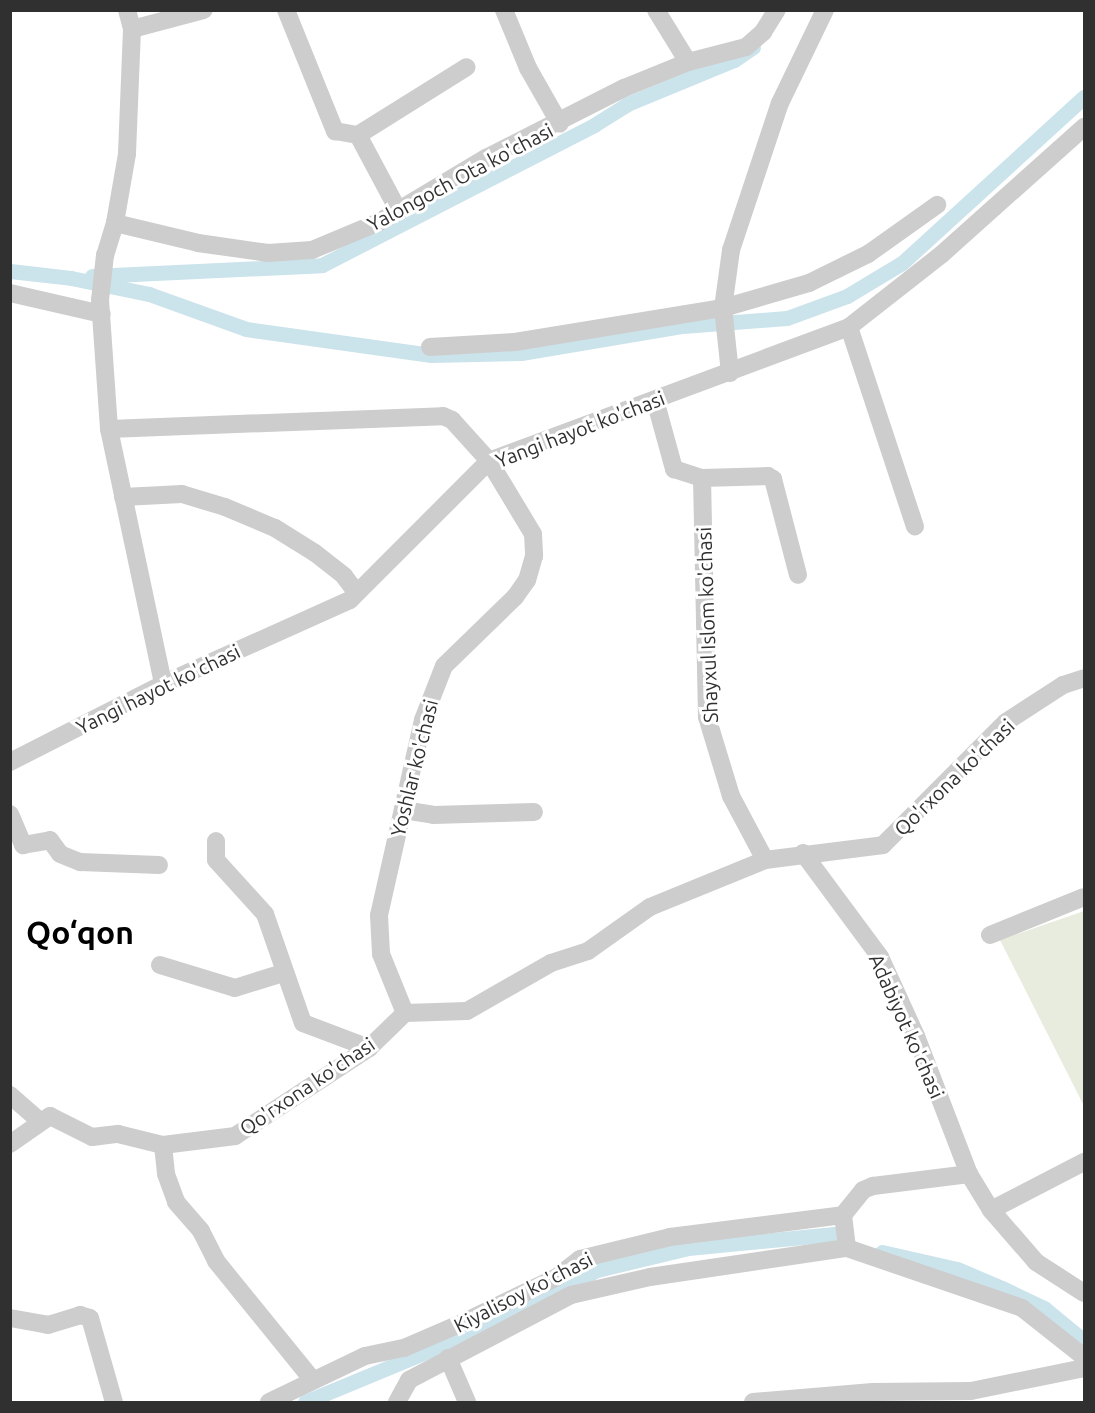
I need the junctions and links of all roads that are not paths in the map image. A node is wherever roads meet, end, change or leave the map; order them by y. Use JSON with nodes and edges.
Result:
{"nodes":[{"id":1,"x":127,"y":10,"type":"edge"},
{"id":2,"x":204,"y":10,"type":"edge"},
{"id":3,"x":286,"y":10,"type":"edge"},
{"id":4,"x":504,"y":10,"type":"edge"},
{"id":5,"x":656,"y":10,"type":"edge"},
{"id":6,"x":777,"y":10,"type":"edge"},
{"id":7,"x":825,"y":10,"type":"edge"},
{"id":8,"x":132,"y":29,"type":"junction"},
{"id":9,"x":687,"y":62,"type":"junction"},
{"id":10,"x":467,"y":67,"type":"dead end"},
{"id":11,"x":560,"y":124,"type":"junction"},
{"id":12,"x":1084,"y":127,"type":"edge"},
{"id":13,"x":358,"y":135,"type":"junction"},
{"id":14,"x":937,"y":205,"type":"dead end"},
{"id":15,"x":398,"y":210,"type":"junction"},
{"id":16,"x":115,"y":224,"type":"junction"},
{"id":17,"x":10,"y":293,"type":"edge"},
{"id":18,"x":101,"y":307,"type":"junction"},
{"id":19,"x":723,"y":308,"type":"junction"},
{"id":20,"x":849,"y":327,"type":"junction"},
{"id":21,"x":430,"y":347,"type":"dead end"},
{"id":22,"x":730,"y":373,"type":"junction"},
{"id":23,"x":655,"y":400,"type":"junction"},
{"id":24,"x":109,"y":429,"type":"junction"},
{"id":25,"x":489,"y":461,"type":"junction"},
{"id":26,"x":702,"y":478,"type":"junction"},
{"id":27,"x":123,"y":497,"type":"junction"},
{"id":28,"x":915,"y":526,"type":"dead end"},
{"id":29,"x":798,"y":575,"type":"dead end"},
{"id":30,"x":357,"y":593,"type":"junction"},
{"id":31,"x":1084,"y":678,"type":"edge"},
{"id":32,"x":164,"y":684,"type":"junction"},
{"id":33,"x":10,"y":762,"type":"edge"},
{"id":34,"x":403,"y":810,"type":"junction"},
{"id":35,"x":534,"y":812,"type":"dead end"},
{"id":36,"x":10,"y":814,"type":"edge"},
{"id":37,"x":216,"y":841,"type":"dead end"},
{"id":38,"x":803,"y":853,"type":"junction"},
{"id":39,"x":765,"y":860,"type":"junction"},
{"id":40,"x":159,"y":865,"type":"dead end"},
{"id":41,"x":1084,"y":897,"type":"edge"},
{"id":42,"x":990,"y":935,"type":"dead end"},
{"id":43,"x":160,"y":965,"type":"dead end"},
{"id":44,"x":283,"y":973,"type":"junction"},
{"id":45,"x":405,"y":1013,"type":"junction"},
{"id":46,"x":369,"y":1048,"type":"junction"},
{"id":47,"x":10,"y":1095,"type":"edge"},
{"id":48,"x":41,"y":1122,"type":"junction"},
{"id":49,"x":10,"y":1144,"type":"edge"},
{"id":50,"x":163,"y":1145,"type":"junction"},
{"id":51,"x":1084,"y":1162,"type":"edge"},
{"id":52,"x":969,"y":1174,"type":"junction"},
{"id":53,"x":991,"y":1210,"type":"junction"},
{"id":54,"x":843,"y":1215,"type":"junction"},
{"id":55,"x":847,"y":1248,"type":"junction"},
{"id":56,"x":1084,"y":1293,"type":"edge"},
{"id":57,"x":10,"y":1318,"type":"edge"},
{"id":58,"x":1084,"y":1357,"type":"edge"},
{"id":59,"x":448,"y":1358,"type":"junction"},
{"id":60,"x":1084,"y":1368,"type":"edge"},
{"id":61,"x":314,"y":1378,"type":"junction"},
{"id":62,"x":880,"y":1397,"type":"edge"},
{"id":63,"x":114,"y":1402,"type":"edge"},
{"id":64,"x":268,"y":1402,"type":"edge"},
{"id":65,"x":397,"y":1402,"type":"edge"},
{"id":66,"x":467,"y":1402,"type":"edge"},
{"id":67,"x":753,"y":1402,"type":"edge"}],
"edges":[{"from":1,"to":8,"type":"street"},
{"from":2,"to":8,"type":"street"},
{"from":3,"to":13,"type":"street"},
{"from":4,"to":11,"type":"street"},
{"from":5,"to":9,"type":"street"},
{"from":6,"to":9,"type":"street","name":"Yalongoch Ota ko'chasi"},
{"from":7,"to":19,"type":"street"},
{"from":8,"to":16,"type":"street"},
{"from":9,"to":11,"type":"street","name":"Yalongoch Ota ko'chasi"},
{"from":10,"to":13,"type":"street"},
{"from":11,"to":15,"type":"street","name":"Yalongoch Ota ko'chasi"},
{"from":12,"to":20,"type":"street","name":"Yangi hayot ko'chasi"},
{"from":13,"to":15,"type":"street"},
{"from":14,"to":19,"type":"street"},
{"from":15,"to":16,"type":"street","name":"Yalongoch Ota ko'chasi"},
{"from":16,"to":18,"type":"street"},
{"from":17,"to":18,"type":"street"},
{"from":18,"to":24,"type":"street"},
{"from":19,"to":21,"type":"street"},
{"from":19,"to":22,"type":"street"},
{"from":20,"to":22,"type":"street","name":"Yangi hayot ko'chasi"},
{"from":20,"to":28,"type":"street"},
{"from":22,"to":23,"type":"street","name":"Yangi hayot ko'chasi"},
{"from":23,"to":25,"type":"street","name":"Yangi hayot ko'chasi"},
{"from":23,"to":26,"type":"street"},
{"from":24,"to":25,"type":"street","name":"Yoshlar ko'chasi"},
{"from":24,"to":27,"type":"street"},
{"from":25,"to":30,"type":"street","name":"Yangi hayot ko'chasi"},
{"from":25,"to":34,"type":"street","name":"Yoshlar ko'chasi"},
{"from":26,"to":29,"type":"street"},
{"from":26,"to":39,"type":"street","name":"Shayxul Islom ko'chasi"},
{"from":27,"to":30,"type":"street"},
{"from":27,"to":32,"type":"street"},
{"from":30,"to":32,"type":"street","name":"Yangi hayot ko'chasi"},
{"from":31,"to":38,"type":"street","name":"Qo'rxona ko'chasi"},
{"from":32,"to":33,"type":"street","name":"Yangi hayot ko'chasi"},
{"from":34,"to":35,"type":"street"},
{"from":34,"to":45,"type":"street","name":"Yoshlar ko'chasi"},
{"from":36,"to":40,"type":"street"},
{"from":37,"to":44,"type":"street"},
{"from":38,"to":39,"type":"street","name":"Qo'rxona ko'chasi"},
{"from":38,"to":52,"type":"street","name":"Adabiyot ko'chasi"},
{"from":39,"to":45,"type":"street","name":"Qo'rxona ko'chasi"},
{"from":41,"to":42,"type":"street"},
{"from":43,"to":44,"type":"street"},
{"from":44,"to":46,"type":"street"},
{"from":45,"to":46,"type":"street","name":"Qo'rxona ko'chasi"},
{"from":46,"to":50,"type":"street","name":"Qo'rxona ko'chasi"},
{"from":47,"to":48,"type":"street"},
{"from":48,"to":49,"type":"street"},
{"from":48,"to":50,"type":"street","name":"Qo'rxona ko'chasi"},
{"from":50,"to":61,"type":"street"},
{"from":51,"to":53,"type":"street"},
{"from":52,"to":53,"type":"street","name":"Adabiyot ko'chasi"},
{"from":52,"to":54,"type":"street"},
{"from":53,"to":56,"type":"street","name":"Adabiyot ko'chasi"},
{"from":54,"to":55,"type":"street"},
{"from":54,"to":61,"type":"street","name":"Kiyalisoy ko'chasi"},
{"from":55,"to":58,"type":"street","name":"Kiyalisoy ko'chasi"},
{"from":55,"to":59,"type":"street","name":"Kiyalisoy ko'chasi"},
{"from":57,"to":63,"type":"street"},
{"from":59,"to":65,"type":"street","name":"Kiyalisoy ko'chasi"},
{"from":59,"to":66,"type":"street"},
{"from":60,"to":62,"type":"street"},
{"from":61,"to":64,"type":"street","name":"Kiyalisoy ko'chasi"},
{"from":62,"to":67,"type":"street"}]}
